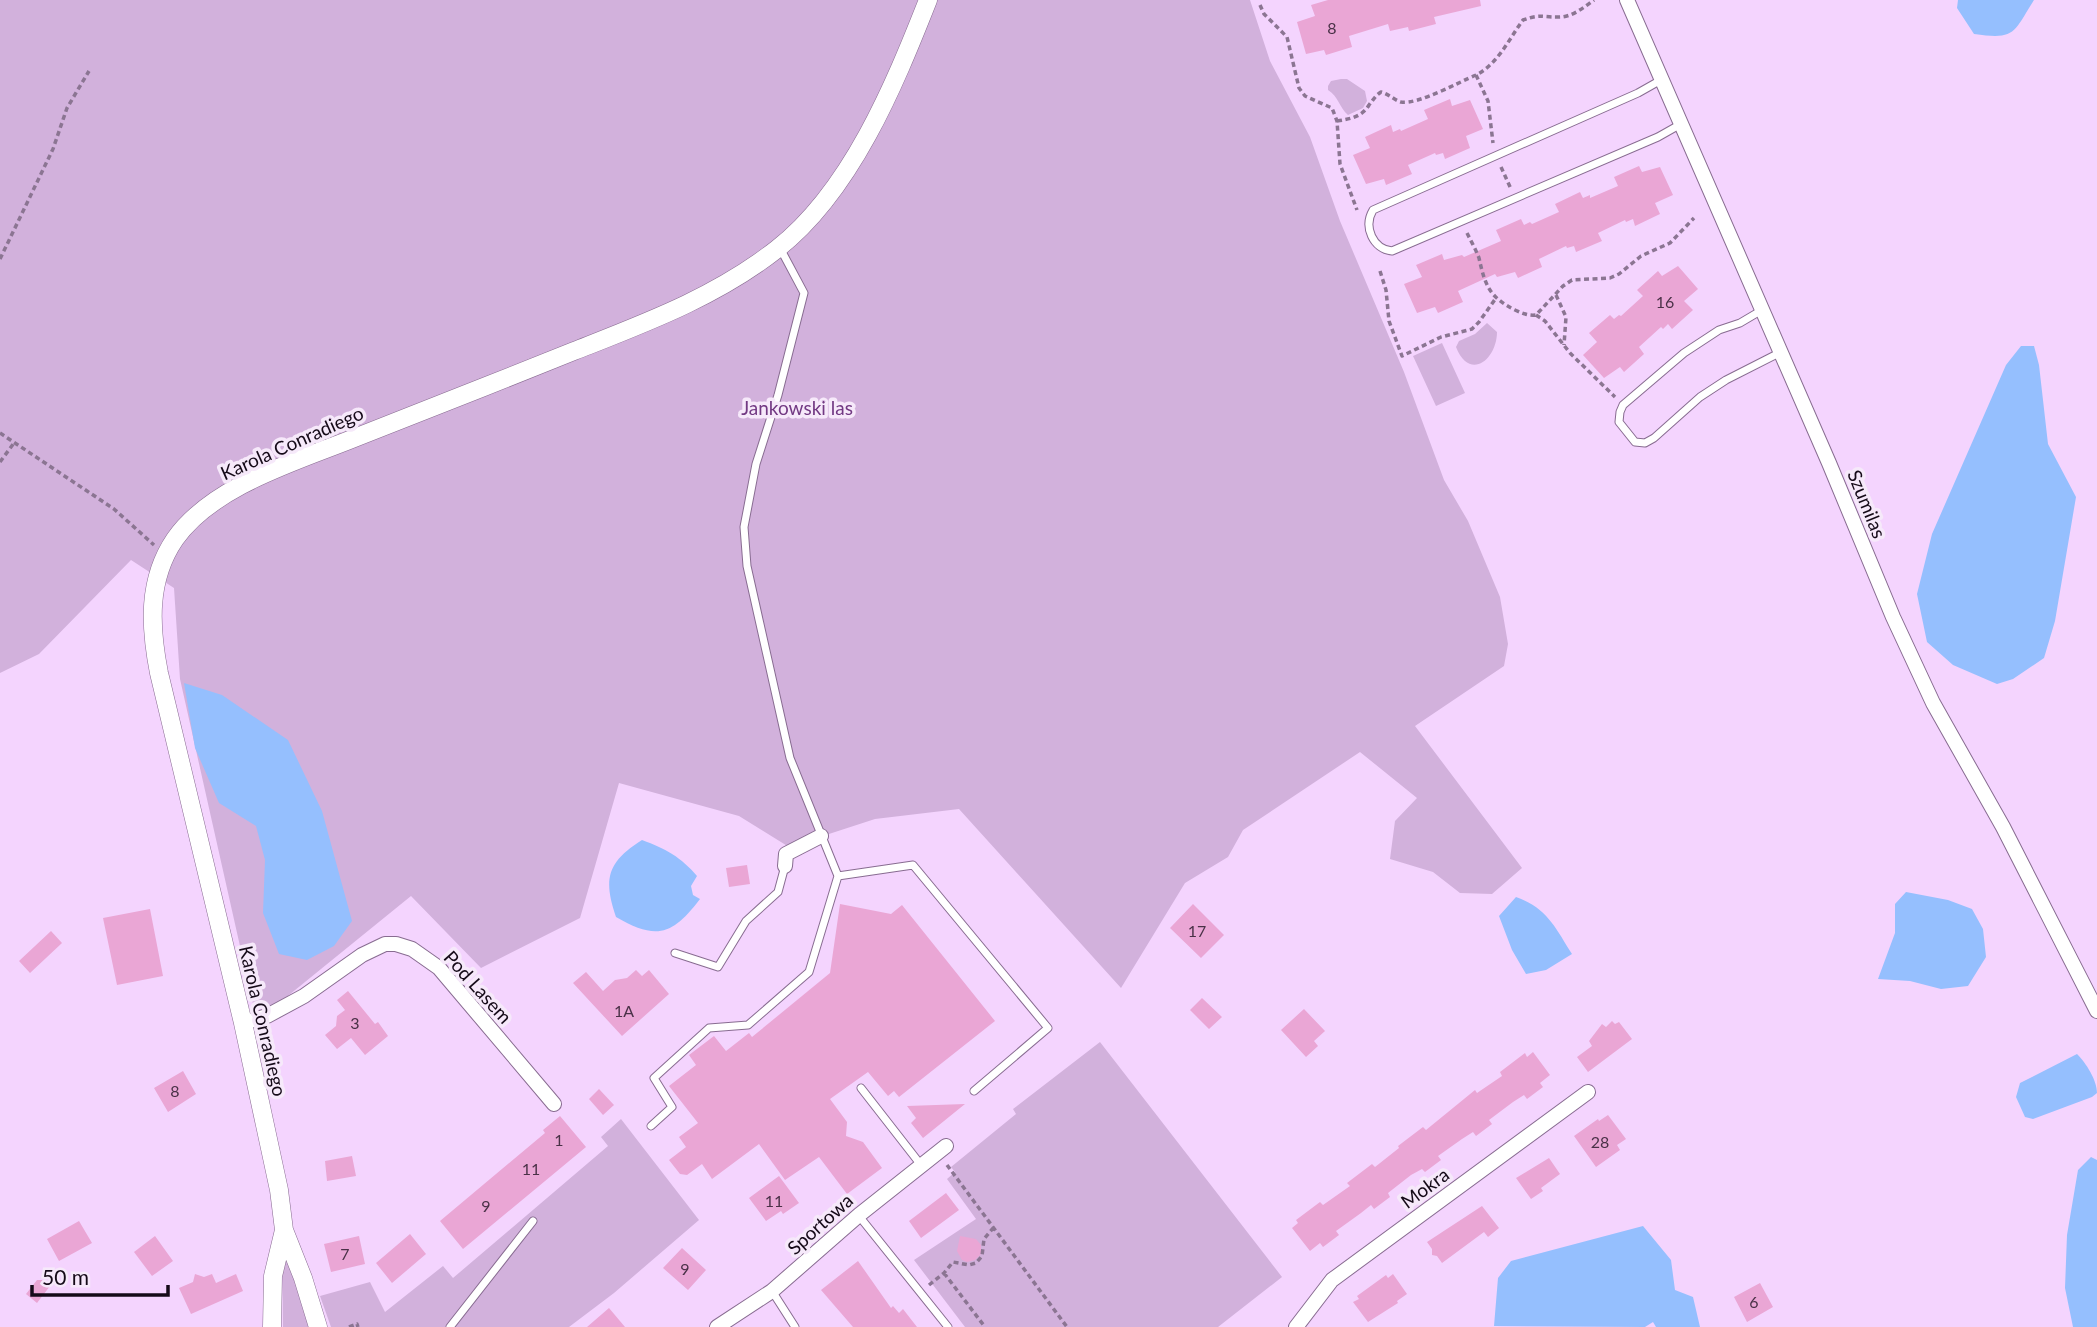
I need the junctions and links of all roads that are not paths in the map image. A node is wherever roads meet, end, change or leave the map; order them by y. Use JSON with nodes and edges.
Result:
{"nodes":[{"id":1,"x":928,"y":0,"type":"edge"},
{"id":2,"x":1627,"y":0,"type":"edge"},
{"id":3,"x":1662,"y":79,"type":"junction"},
{"id":4,"x":1681,"y":124,"type":"junction"},
{"id":5,"x":779,"y":247,"type":"junction"},
{"id":6,"x":1762,"y":310,"type":"junction"},
{"id":7,"x":1781,"y":352,"type":"junction"},
{"id":8,"x":821,"y":836,"type":"junction"},
{"id":9,"x":785,"y":866,"type":"joint"},
{"id":10,"x":838,"y":876,"type":"junction"},
{"id":11,"x":675,"y":953,"type":"dead end"},
{"id":12,"x":2097,"y":1011,"type":"edge"},
{"id":13,"x":243,"y":1023,"type":"junction"},
{"id":14,"x":860,"y":1088,"type":"dead end"},
{"id":15,"x":974,"y":1091,"type":"dead end"},
{"id":16,"x":1588,"y":1092,"type":"dead end"},
{"id":17,"x":554,"y":1104,"type":"dead end"},
{"id":18,"x":651,"y":1126,"type":"dead end"},
{"id":19,"x":941,"y":1149,"type":"road end"},
{"id":20,"x":921,"y":1166,"type":"junction"},
{"id":21,"x":859,"y":1215,"type":"junction"},
{"id":22,"x":533,"y":1221,"type":"dead end"},
{"id":23,"x":284,"y":1230,"type":"junction"},
{"id":24,"x":772,"y":1291,"type":"junction"},
{"id":25,"x":272,"y":1327,"type":"edge"},
{"id":26,"x":318,"y":1327,"type":"edge"},
{"id":27,"x":450,"y":1327,"type":"edge"},
{"id":28,"x":717,"y":1327,"type":"edge"},
{"id":29,"x":795,"y":1327,"type":"edge"},
{"id":30,"x":948,"y":1327,"type":"edge"},
{"id":31,"x":1296,"y":1327,"type":"edge"}],
"edges":[{"from":1,"to":5,"type":"street","name":"Karola Conradiego"},
{"from":2,"to":3,"type":"street","name":"Szumilas"},
{"from":3,"to":4,"type":"street","name":"Szumilas"},
{"from":3,"to":4,"type":"lane"},
{"from":4,"to":6,"type":"street","name":"Szumilas"},
{"from":5,"to":8,"type":"lane"},
{"from":5,"to":13,"type":"street","name":"Karola Conradiego"},
{"from":6,"to":7,"type":"street","name":"Szumilas"},
{"from":6,"to":7,"type":"lane"},
{"from":7,"to":12,"type":"street","name":"Szumilas"},
{"from":8,"to":9,"type":"street"},
{"from":8,"to":10,"type":"lane"},
{"from":9,"to":11,"type":"lane"},
{"from":10,"to":15,"type":"lane"},
{"from":10,"to":18,"type":"lane"},
{"from":13,"to":17,"type":"street","name":"Pod Lasem"},
{"from":13,"to":23,"type":"street","name":"Karola Conradiego"},
{"from":14,"to":20,"type":"lane"},
{"from":16,"to":31,"type":"street","name":"Mokra"},
{"from":19,"to":20,"type":"street","name":"Sportowa"},
{"from":20,"to":21,"type":"street","name":"Sportowa"},
{"from":21,"to":24,"type":"street","name":"Sportowa"},
{"from":21,"to":30,"type":"lane"},
{"from":22,"to":27,"type":"lane"},
{"from":23,"to":25,"type":"street","name":"Karola Conradiego"},
{"from":23,"to":26,"type":"street","name":"Karola Conradiego"},
{"from":24,"to":28,"type":"street","name":"Sportowa"},
{"from":24,"to":29,"type":"lane"}]}
